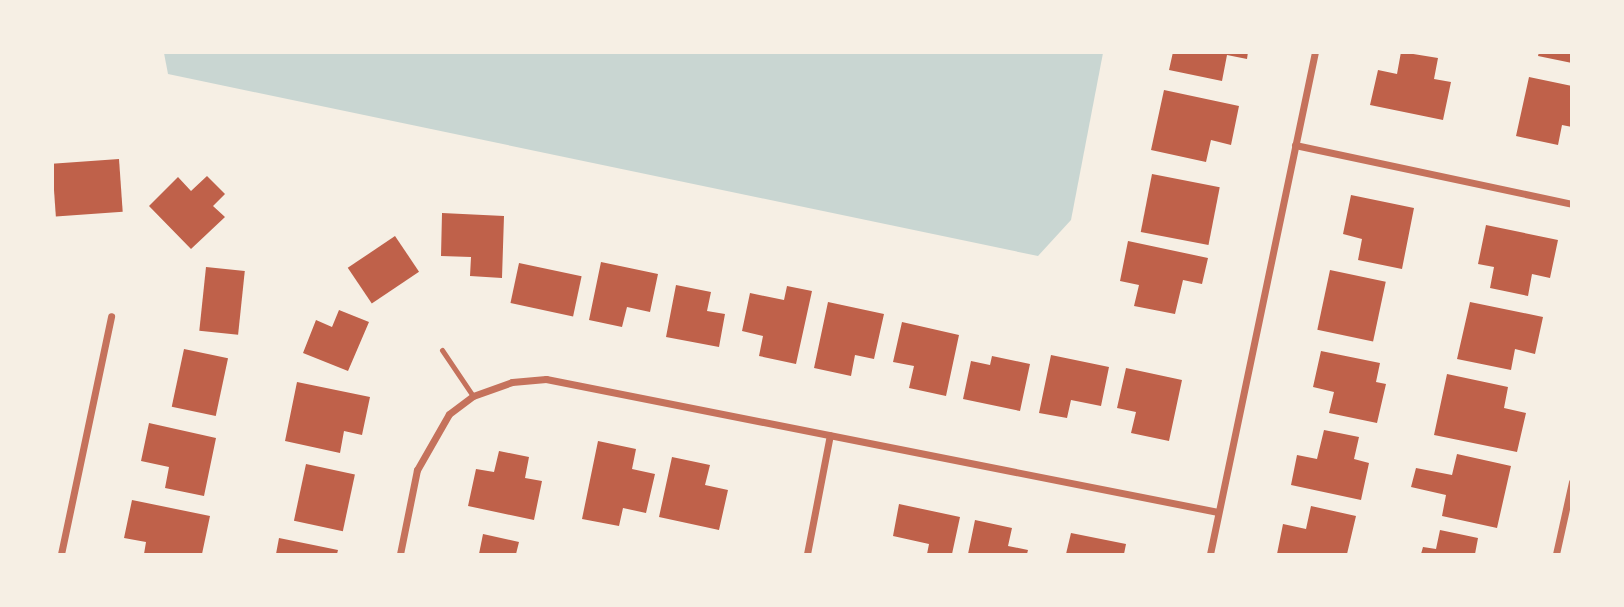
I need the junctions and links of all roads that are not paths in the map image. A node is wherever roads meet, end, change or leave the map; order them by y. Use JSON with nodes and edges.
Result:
{"nodes":[{"id":1,"x":1315,"y":52,"type":"edge"},
{"id":2,"x":1295,"y":145,"type":"junction"},
{"id":3,"x":1572,"y":204,"type":"edge"},
{"id":4,"x":111,"y":316,"type":"dead end"},
{"id":5,"x":442,"y":350,"type":"dead end"},
{"id":6,"x":473,"y":396,"type":"junction"},
{"id":7,"x":830,"y":435,"type":"junction"},
{"id":8,"x":1572,"y":482,"type":"edge"},
{"id":9,"x":1218,"y":512,"type":"junction"},
{"id":10,"x":61,"y":555,"type":"edge"},
{"id":11,"x":400,"y":555,"type":"edge"},
{"id":12,"x":807,"y":555,"type":"edge"},
{"id":13,"x":1210,"y":555,"type":"edge"},
{"id":14,"x":1556,"y":555,"type":"edge"}],
"edges":[{"from":1,"to":2,"type":"street"},
{"from":2,"to":3,"type":"street"},
{"from":2,"to":9,"type":"street"},
{"from":4,"to":10,"type":"street"},
{"from":5,"to":6,"type":"lane"},
{"from":6,"to":7,"type":"street"},
{"from":6,"to":11,"type":"street"},
{"from":7,"to":9,"type":"street"},
{"from":7,"to":12,"type":"street"},
{"from":8,"to":14,"type":"street"},
{"from":9,"to":13,"type":"street"}]}
